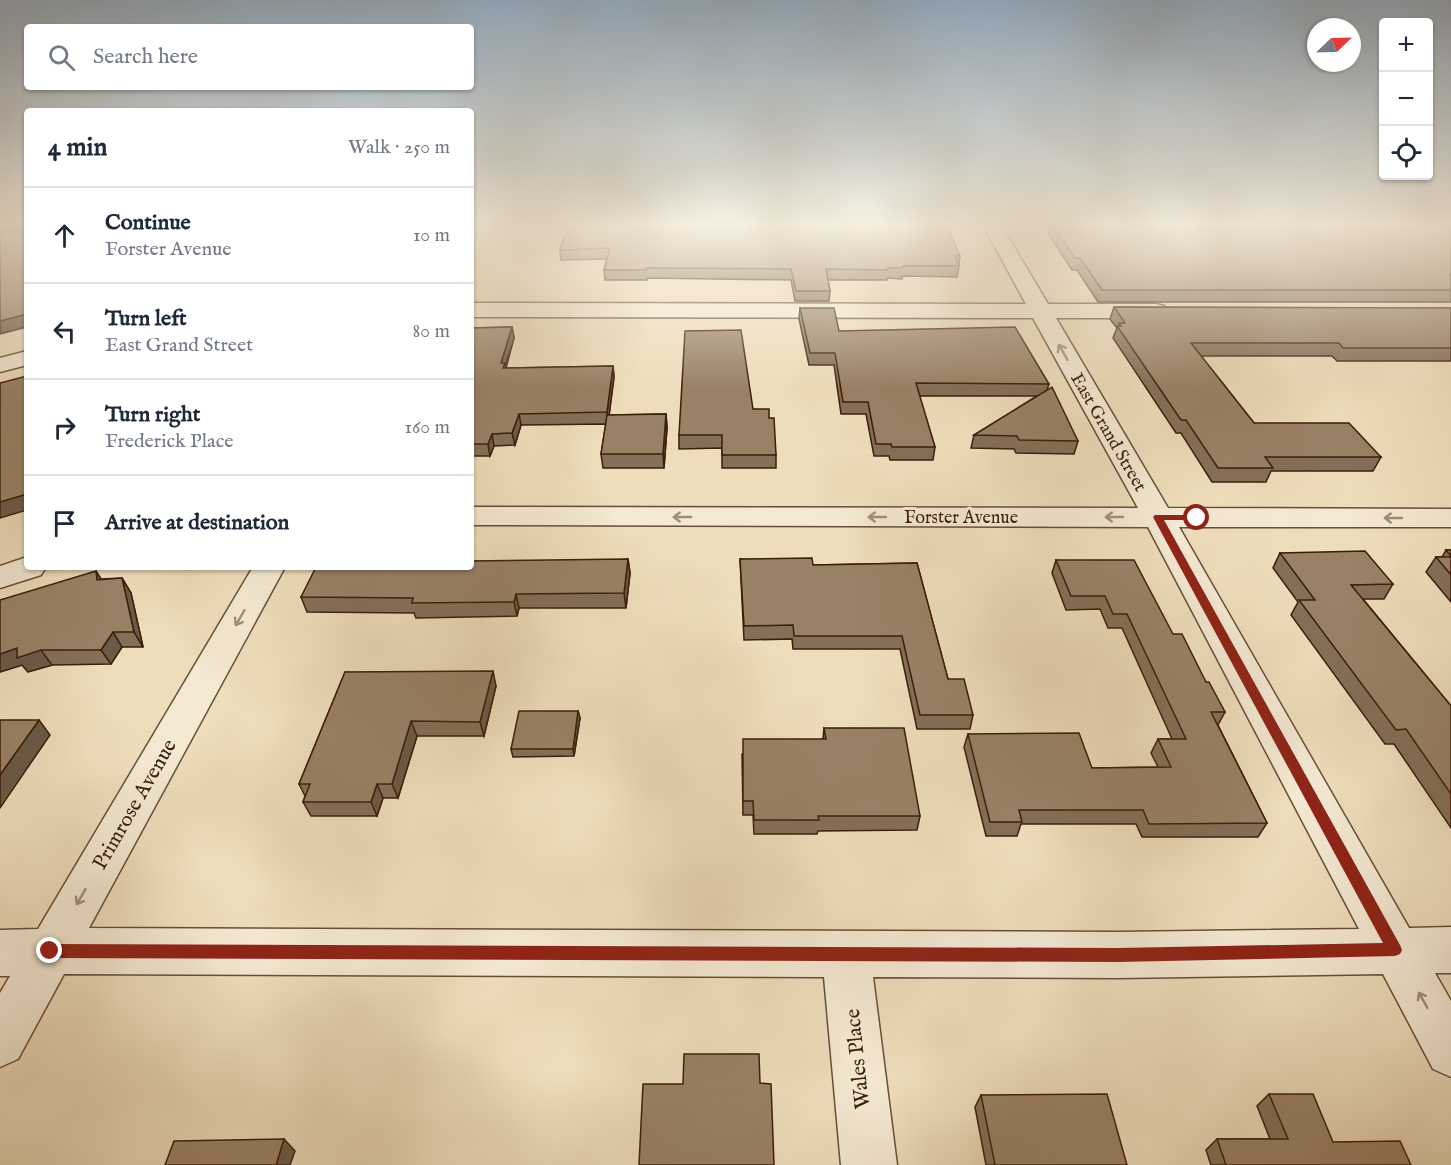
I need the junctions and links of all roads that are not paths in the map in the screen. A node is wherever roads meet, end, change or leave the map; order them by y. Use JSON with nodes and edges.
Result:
{"nodes":[{"id":1,"x":1023,"y":279,"type":"edge"},
{"id":2,"x":474,"y":310,"type":"edge"},
{"id":3,"x":1181,"y":311,"type":"edge"},
{"id":4,"x":1041,"y":312,"type":"junction"},
{"id":5,"x":24,"y":359,"type":"edge"},
{"id":6,"x":0,"y":365,"type":"edge"},
{"id":7,"x":474,"y":516,"type":"edge"},
{"id":8,"x":1158,"y":517,"type":"junction"},
{"id":9,"x":1451,"y":518,"type":"edge"},
{"id":10,"x":24,"y":569,"type":"edge"},
{"id":11,"x":267,"y":570,"type":"edge"},
{"id":12,"x":0,"y":577,"type":"edge"},
{"id":13,"x":1395,"y":950,"type":"junction"},
{"id":14,"x":1451,"y":950,"type":"edge"},
{"id":15,"x":50,"y":951,"type":"junction"},
{"id":16,"x":0,"y":953,"type":"edge"},
{"id":17,"x":846,"y":954,"type":"junction"},
{"id":18,"x":0,"y":1041,"type":"edge"},
{"id":19,"x":1451,"y":1051,"type":"edge"},
{"id":20,"x":869,"y":1165,"type":"edge"}],
"edges":[{"from":1,"to":4,"type":"street","name":"East Grand Street"},
{"from":2,"to":4,"type":"street"},
{"from":3,"to":4,"type":"street"},
{"from":8,"to":4,"type":"street","name":"East Grand Street","one_way":true},
{"from":5,"to":6,"type":"street"},
{"from":8,"to":7,"type":"street","name":"Forster Avenue","one_way":true},
{"from":9,"to":8,"type":"street","name":"Forster Avenue","one_way":true},
{"from":8,"to":13,"type":"street","name":"East Grand Street"},
{"from":10,"to":12,"type":"street"},
{"from":11,"to":15,"type":"street","name":"Primrose Avenue","one_way":true},
{"from":13,"to":14,"type":"street"},
{"from":13,"to":17,"type":"street"},
{"from":19,"to":13,"type":"street","name":"East Grand Street","one_way":true},
{"from":15,"to":16,"type":"street"},
{"from":15,"to":17,"type":"street"},
{"from":15,"to":18,"type":"street","name":"Primrose Avenue"},
{"from":17,"to":20,"type":"street","name":"Wales Place"}]}
